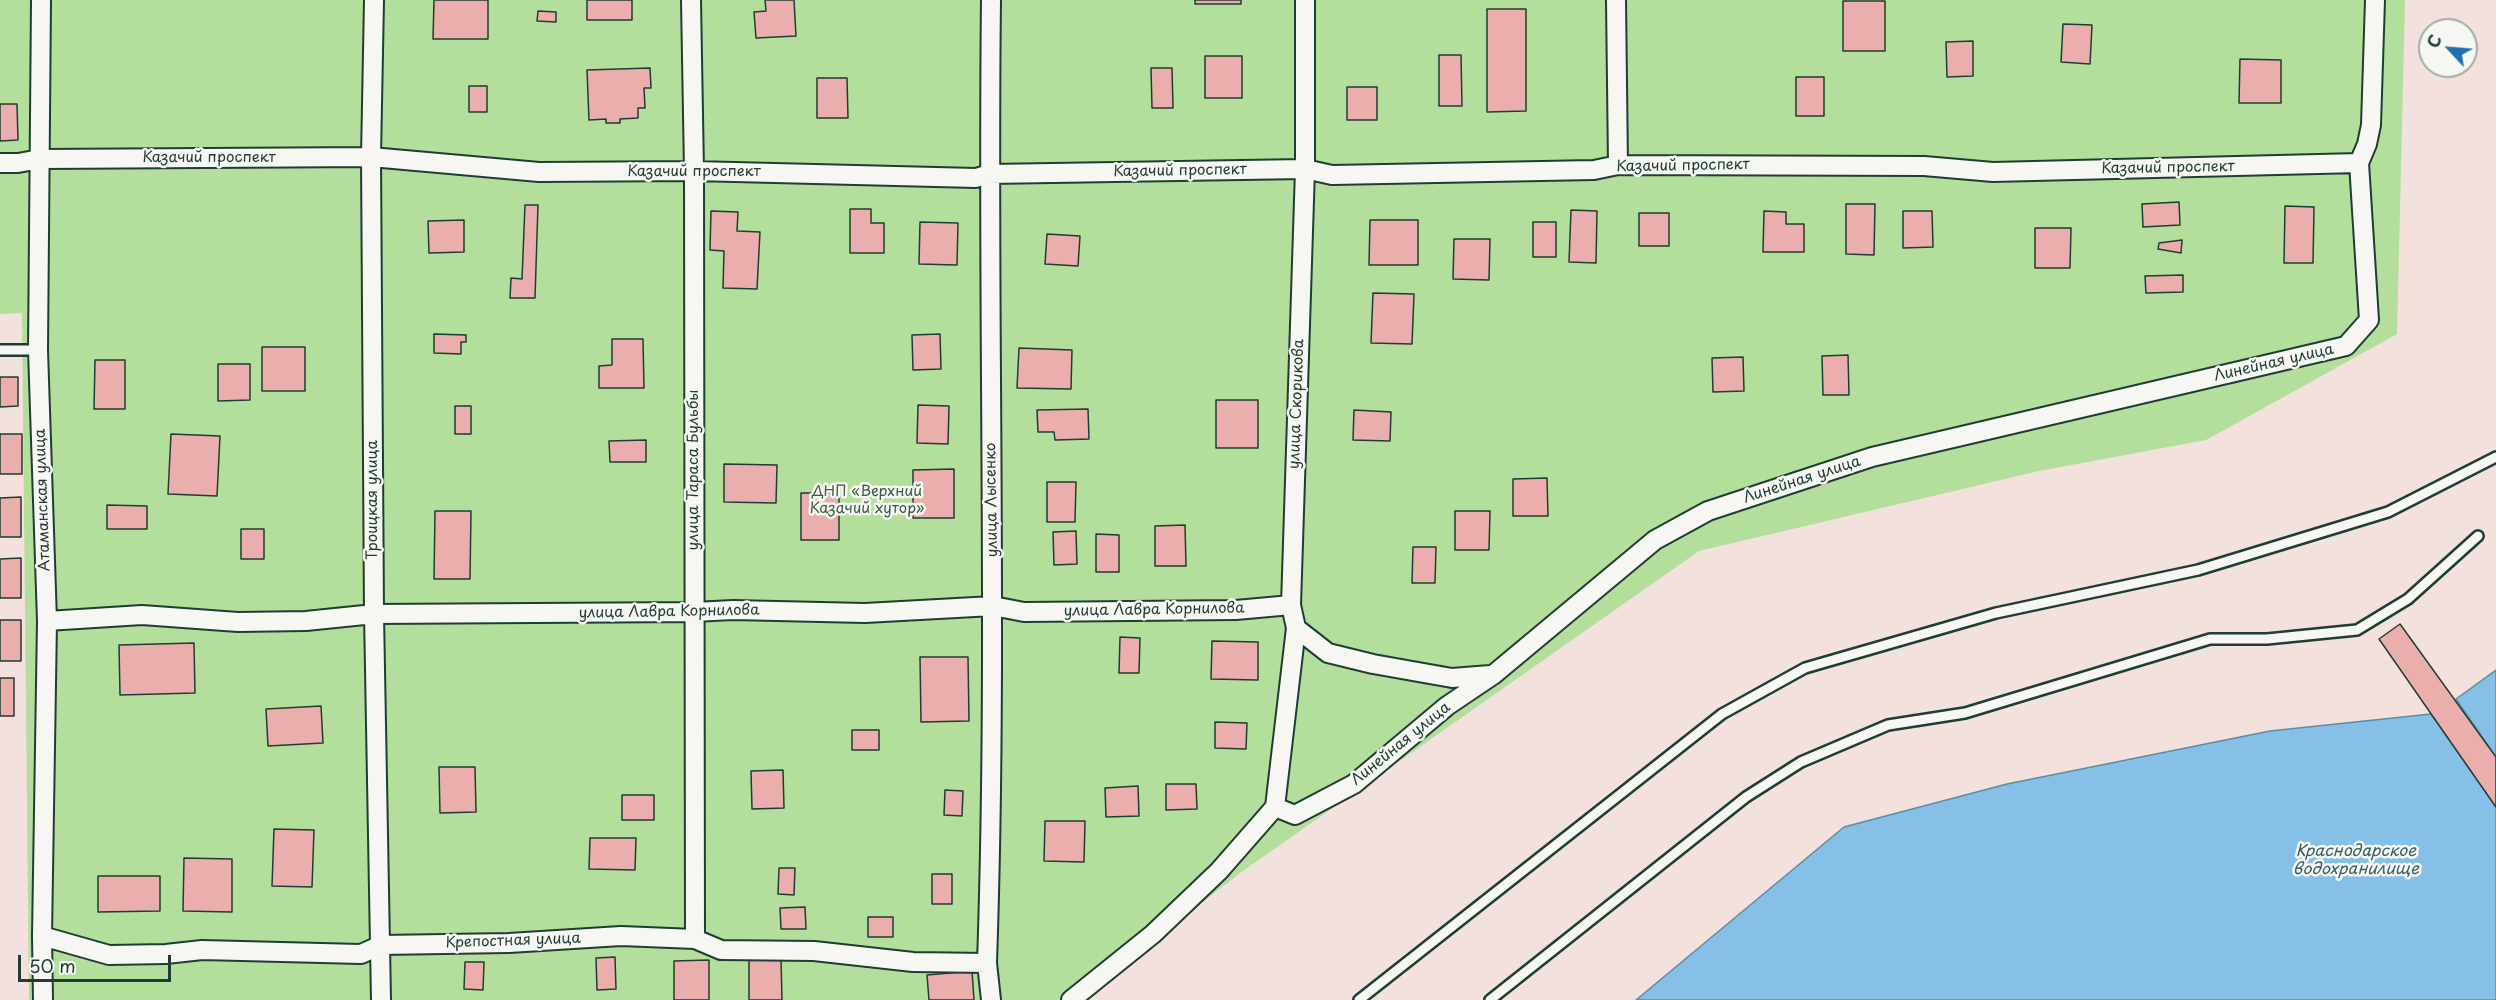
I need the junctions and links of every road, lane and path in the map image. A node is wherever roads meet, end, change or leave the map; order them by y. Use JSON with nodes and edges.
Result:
{"nodes":[{"id":1,"x":40,"y":0,"type":"edge"},
{"id":2,"x":374,"y":0,"type":"edge"},
{"id":3,"x":691,"y":0,"type":"edge"},
{"id":4,"x":991,"y":0,"type":"edge"},
{"id":5,"x":1305,"y":0,"type":"edge"},
{"id":6,"x":1616,"y":0,"type":"edge"},
{"id":7,"x":2375,"y":0,"type":"edge"},
{"id":8,"x":371,"y":157,"type":"junction"},
{"id":9,"x":40,"y":159,"type":"junction"},
{"id":10,"x":0,"y":163,"type":"edge"},
{"id":11,"x":2360,"y":163,"type":"junction"},
{"id":12,"x":1618,"y":165,"type":"junction"},
{"id":13,"x":1305,"y":169,"type":"junction"},
{"id":14,"x":694,"y":171,"type":"junction"},
{"id":15,"x":989,"y":174,"type":"junction"},
{"id":16,"x":0,"y":350,"type":"edge"},
{"id":17,"x":38,"y":350,"type":"junction"},
{"id":18,"x":2496,"y":457,"type":"edge"},
{"id":19,"x":2478,"y":536,"type":"dead end"},
{"id":20,"x":1291,"y":605,"type":"junction"},
{"id":21,"x":993,"y":606,"type":"junction"},
{"id":22,"x":694,"y":612,"type":"junction"},
{"id":23,"x":374,"y":614,"type":"junction"},
{"id":24,"x":47,"y":621,"type":"junction"},
{"id":25,"x":1296,"y":628,"type":"junction"},
{"id":26,"x":1493,"y":675,"type":"junction"},
{"id":27,"x":1275,"y":807,"type":"junction"},
{"id":28,"x":42,"y":936,"type":"junction"},
{"id":29,"x":695,"y":939,"type":"junction"},
{"id":30,"x":381,"y":945,"type":"junction"},
{"id":31,"x":987,"y":963,"type":"junction"},
{"id":32,"x":43,"y":1000,"type":"edge"},
{"id":33,"x":381,"y":1000,"type":"edge"},
{"id":34,"x":991,"y":1000,"type":"edge"},
{"id":35,"x":1071,"y":1000,"type":"edge"},
{"id":36,"x":1359,"y":1000,"type":"edge"},
{"id":37,"x":1490,"y":1000,"type":"edge"}],
"edges":[{"from":1,"to":9,"type":"street","name":"Атаманская улица"},
{"from":2,"to":8,"type":"street","name":"Троицкая улица"},
{"from":3,"to":14,"type":"street","name":"улица Тараса Бульбы"},
{"from":4,"to":15,"type":"street","name":"улица Лысенко"},
{"from":5,"to":13,"type":"street","name":"улица Скорикова"},
{"from":6,"to":12,"type":"street"},
{"from":7,"to":11,"type":"street","name":"Линейная улица"},
{"from":8,"to":9,"type":"street","name":"Казачий проспект"},
{"from":8,"to":14,"type":"street","name":"Казачий проспект"},
{"from":8,"to":23,"type":"street","name":"Троицкая улица"},
{"from":9,"to":10,"type":"street","name":"Казачий проспект"},
{"from":9,"to":17,"type":"street","name":"Атаманская улица"},
{"from":11,"to":12,"type":"street","name":"Казачий проспект"},
{"from":11,"to":26,"type":"street","name":"Линейная улица"},
{"from":12,"to":13,"type":"street","name":"Казачий проспект"},
{"from":13,"to":15,"type":"street","name":"Казачий проспект"},
{"from":13,"to":20,"type":"street","name":"улица Скорикова"},
{"from":14,"to":15,"type":"street","name":"Казачий проспект"},
{"from":14,"to":22,"type":"street","name":"улица Тараса Бульбы"},
{"from":15,"to":21,"type":"street","name":"улица Лысенко"},
{"from":16,"to":17,"type":"lane"},
{"from":17,"to":24,"type":"street","name":"Атаманская улица"},
{"from":18,"to":36,"type":"lane"},
{"from":19,"to":37,"type":"lane"},
{"from":20,"to":21,"type":"street","name":"улица Лавра Корнилова"},
{"from":20,"to":25,"type":"street","name":"улица Скорикова"},
{"from":21,"to":22,"type":"street","name":"улица Лавра Корнилова"},
{"from":21,"to":31,"type":"street","name":"улица Лысенко"},
{"from":22,"to":23,"type":"street","name":"улица Лавра Корнилова"},
{"from":22,"to":29,"type":"street","name":"улица Тараса Бульбы"},
{"from":23,"to":24,"type":"street","name":"улица Лавра Корнилова"},
{"from":23,"to":30,"type":"street","name":"Троицкая улица"},
{"from":24,"to":28,"type":"street","name":"Атаманская улица"},
{"from":25,"to":26,"type":"street"},
{"from":25,"to":27,"type":"street","name":"улица Скорикова"},
{"from":26,"to":27,"type":"street","name":"Линейная улица"},
{"from":27,"to":35,"type":"street"},
{"from":28,"to":30,"type":"street","name":"Крепостная улица"},
{"from":28,"to":32,"type":"street","name":"Атаманская улица"},
{"from":29,"to":30,"type":"street","name":"Крепостная улица"},
{"from":29,"to":31,"type":"street","name":"Крепостная улица"},
{"from":30,"to":33,"type":"street","name":"Троицкая улица"},
{"from":31,"to":34,"type":"street","name":"улица Лысенко"}]}
